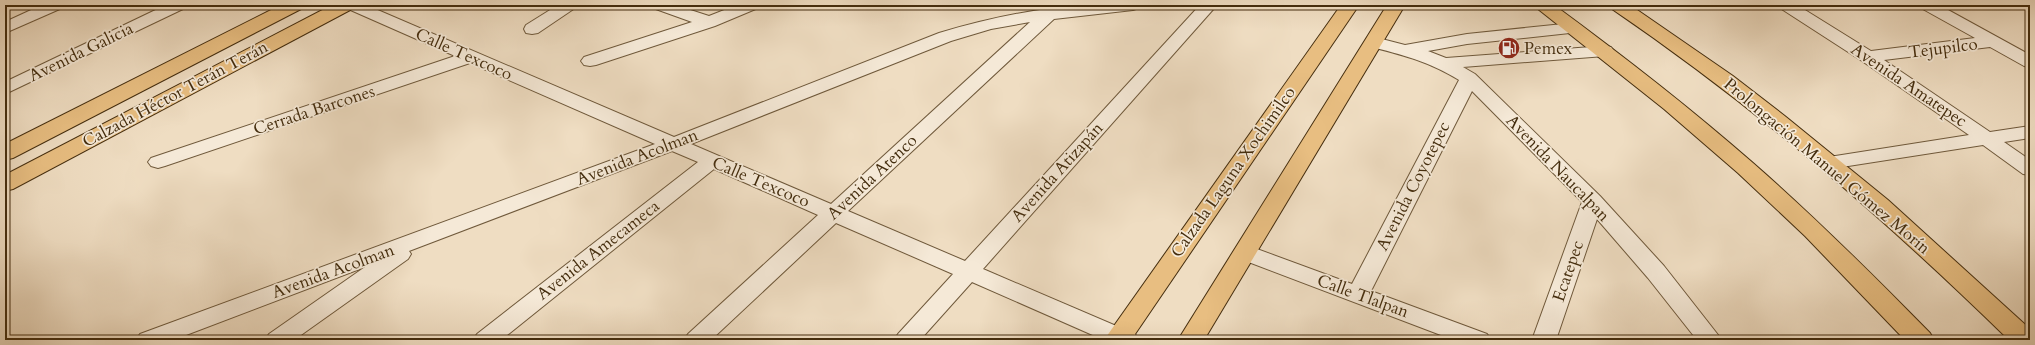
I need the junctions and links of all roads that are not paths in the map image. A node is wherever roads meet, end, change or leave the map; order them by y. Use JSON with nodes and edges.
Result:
{"nodes":[{"id":1,"x":56,"y":5,"type":"edge"},
{"id":2,"x":179,"y":5,"type":"edge"},
{"id":3,"x":295,"y":5,"type":"edge"},
{"id":4,"x":314,"y":5,"type":"edge"},
{"id":5,"x":346,"y":5,"type":"edge"},
{"id":6,"x":352,"y":5,"type":"edge"},
{"id":7,"x":569,"y":5,"type":"edge"},
{"id":8,"x":659,"y":5,"type":"edge"},
{"id":9,"x":752,"y":5,"type":"edge"},
{"id":10,"x":1133,"y":5,"type":"edge"},
{"id":11,"x":1209,"y":5,"type":"edge"},
{"id":12,"x":1350,"y":5,"type":"edge"},
{"id":13,"x":1396,"y":5,"type":"edge"},
{"id":14,"x":1410,"y":5,"type":"edge"},
{"id":15,"x":1542,"y":5,"type":"edge"},
{"id":16,"x":1618,"y":5,"type":"edge"},
{"id":17,"x":1786,"y":5,"type":"edge"},
{"id":18,"x":1927,"y":5,"type":"edge"},
{"id":19,"x":1049,"y":14,"type":"junction"},
{"id":20,"x":709,"y":22,"type":"junction"},
{"id":21,"x":5,"y":28,"type":"edge"},
{"id":22,"x":1573,"y":28,"type":"junction"},
{"id":23,"x":532,"y":29,"type":"dead end"},
{"id":24,"x":1544,"y":31,"type":"junction"},
{"id":25,"x":1379,"y":32,"type":"junction"},
{"id":26,"x":1994,"y":41,"type":"junction"},
{"id":27,"x":1408,"y":49,"type":"junction"},
{"id":28,"x":1605,"y":51,"type":"junction"},
{"id":29,"x":1568,"y":54,"type":"junction"},
{"id":30,"x":470,"y":57,"type":"junction"},
{"id":31,"x":1868,"y":57,"type":"junction"},
{"id":32,"x":240,"y":60,"type":"junction"},
{"id":33,"x":590,"y":61,"type":"dead end"},
{"id":34,"x":2030,"y":62,"type":"edge"},
{"id":35,"x":1444,"y":63,"type":"junction"},
{"id":36,"x":1469,"y":78,"type":"junction"},
{"id":37,"x":5,"y":89,"type":"edge"},
{"id":38,"x":2030,"y":132,"type":"edge"},
{"id":39,"x":1988,"y":138,"type":"junction"},
{"id":40,"x":672,"y":144,"type":"junction"},
{"id":41,"x":8,"y":147,"type":"edge"},
{"id":42,"x":712,"y":161,"type":"junction"},
{"id":43,"x":158,"y":162,"type":"dead end"},
{"id":44,"x":1830,"y":163,"type":"junction"},
{"id":45,"x":2030,"y":169,"type":"edge"},
{"id":46,"x":5,"y":184,"type":"edge"},
{"id":47,"x":1593,"y":202,"type":"junction"},
{"id":48,"x":833,"y":213,"type":"junction"},
{"id":49,"x":422,"y":238,"type":"junction"},
{"id":50,"x":1246,"y":253,"type":"junction"},
{"id":51,"x":968,"y":271,"type":"junction"},
{"id":52,"x":1358,"y":294,"type":"junction"},
{"id":53,"x":1121,"y":339,"type":"edge"},
{"id":54,"x":148,"y":340,"type":"edge"},
{"id":55,"x":277,"y":340,"type":"edge"},
{"id":56,"x":485,"y":340,"type":"edge"},
{"id":57,"x":696,"y":340,"type":"edge"},
{"id":58,"x":906,"y":340,"type":"edge"},
{"id":59,"x":1191,"y":340,"type":"edge"},
{"id":60,"x":1479,"y":340,"type":"edge"},
{"id":61,"x":1544,"y":340,"type":"edge"},
{"id":62,"x":1710,"y":340,"type":"edge"},
{"id":63,"x":1921,"y":340,"type":"edge"},
{"id":64,"x":2025,"y":340,"type":"edge"}],
"edges":[{"from":1,"to":21,"type":"street"},
{"from":2,"to":37,"type":"street","name":"Avenida Galicia"},
{"from":3,"to":41,"type":"main road","name":"Calzada Héctor Terán Terán"},
{"from":4,"to":32,"type":"main road"},
{"from":5,"to":32,"type":"main road","name":"Calzada Héctor Terán Terán"},
{"from":6,"to":30,"type":"street","name":"Calle Texcoco"},
{"from":7,"to":23,"type":"street"},
{"from":8,"to":20,"type":"street"},
{"from":9,"to":20,"type":"street"},
{"from":10,"to":19,"type":"street","name":"Avenida Acolman"},
{"from":11,"to":51,"type":"street","name":"Avenida Atizapán"},
{"from":12,"to":53,"type":"main road","name":"Calzada Laguna Xochimilco"},
{"from":13,"to":25,"type":"main road"},
{"from":14,"to":25,"type":"main road"},
{"from":15,"to":22,"type":"main road"},
{"from":16,"to":44,"type":"main road","name":"Prolongación Manuel Gómez Morín"},
{"from":17,"to":31,"type":"street","name":"Avenida Amatepec"},
{"from":18,"to":26,"type":"street"},
{"from":19,"to":40,"type":"street","name":"Avenida Acolman"},
{"from":19,"to":48,"type":"street","name":"Avenida Atenco"},
{"from":20,"to":33,"type":"street"},
{"from":22,"to":24,"type":"street"},
{"from":22,"to":28,"type":"main road"},
{"from":24,"to":27,"type":"street"},
{"from":24,"to":29,"type":"street"},
{"from":25,"to":27,"type":"street","name":"Avenida Naucalpan"},
{"from":25,"to":50,"type":"main road"},
{"from":26,"to":31,"type":"street","name":"Tejupilco"},
{"from":26,"to":34,"type":"street"},
{"from":27,"to":35,"type":"street","name":"Avenida Naucalpan"},
{"from":28,"to":29,"type":"street"},
{"from":28,"to":63,"type":"main road"},
{"from":29,"to":35,"type":"street"},
{"from":30,"to":40,"type":"street","name":"Calle Texcoco"},
{"from":30,"to":43,"type":"street","name":"Cerrada Barcones"},
{"from":31,"to":39,"type":"street","name":"Avenida Amatepec"},
{"from":32,"to":46,"type":"main road","name":"Calzada Héctor Terán Terán"},
{"from":35,"to":36,"type":"street","name":"Avenida Naucalpan"},
{"from":36,"to":47,"type":"street","name":"Avenida Naucalpan"},
{"from":36,"to":52,"type":"street","name":"Avenida Coyotepec"},
{"from":38,"to":39,"type":"street"},
{"from":39,"to":44,"type":"street"},
{"from":39,"to":45,"type":"street","name":"Avenida Amatepec"},
{"from":40,"to":42,"type":"street","name":"Calle Texcoco"},
{"from":40,"to":49,"type":"street","name":"Avenida Acolman"},
{"from":42,"to":48,"type":"street","name":"Calle Texcoco"},
{"from":42,"to":56,"type":"street","name":"Avenida Amecameca"},
{"from":44,"to":64,"type":"main road","name":"Prolongación Manuel Gómez Morín"},
{"from":47,"to":61,"type":"street","name":"Ecatepec"},
{"from":47,"to":62,"type":"street","name":"Avenida Naucalpan"},
{"from":48,"to":51,"type":"street","name":"Calle Texcoco"},
{"from":48,"to":57,"type":"street","name":"Avenida Atenco"},
{"from":49,"to":54,"type":"street","name":"Avenida Acolman"},
{"from":49,"to":55,"type":"street"},
{"from":50,"to":52,"type":"street","name":"Calle Tlalpan"},
{"from":50,"to":59,"type":"main road"},
{"from":51,"to":53,"type":"street","name":"Calle Texcoco"},
{"from":51,"to":58,"type":"street","name":"Avenida Atizapán"},
{"from":52,"to":60,"type":"street","name":"Calle Tlalpan"}]}
